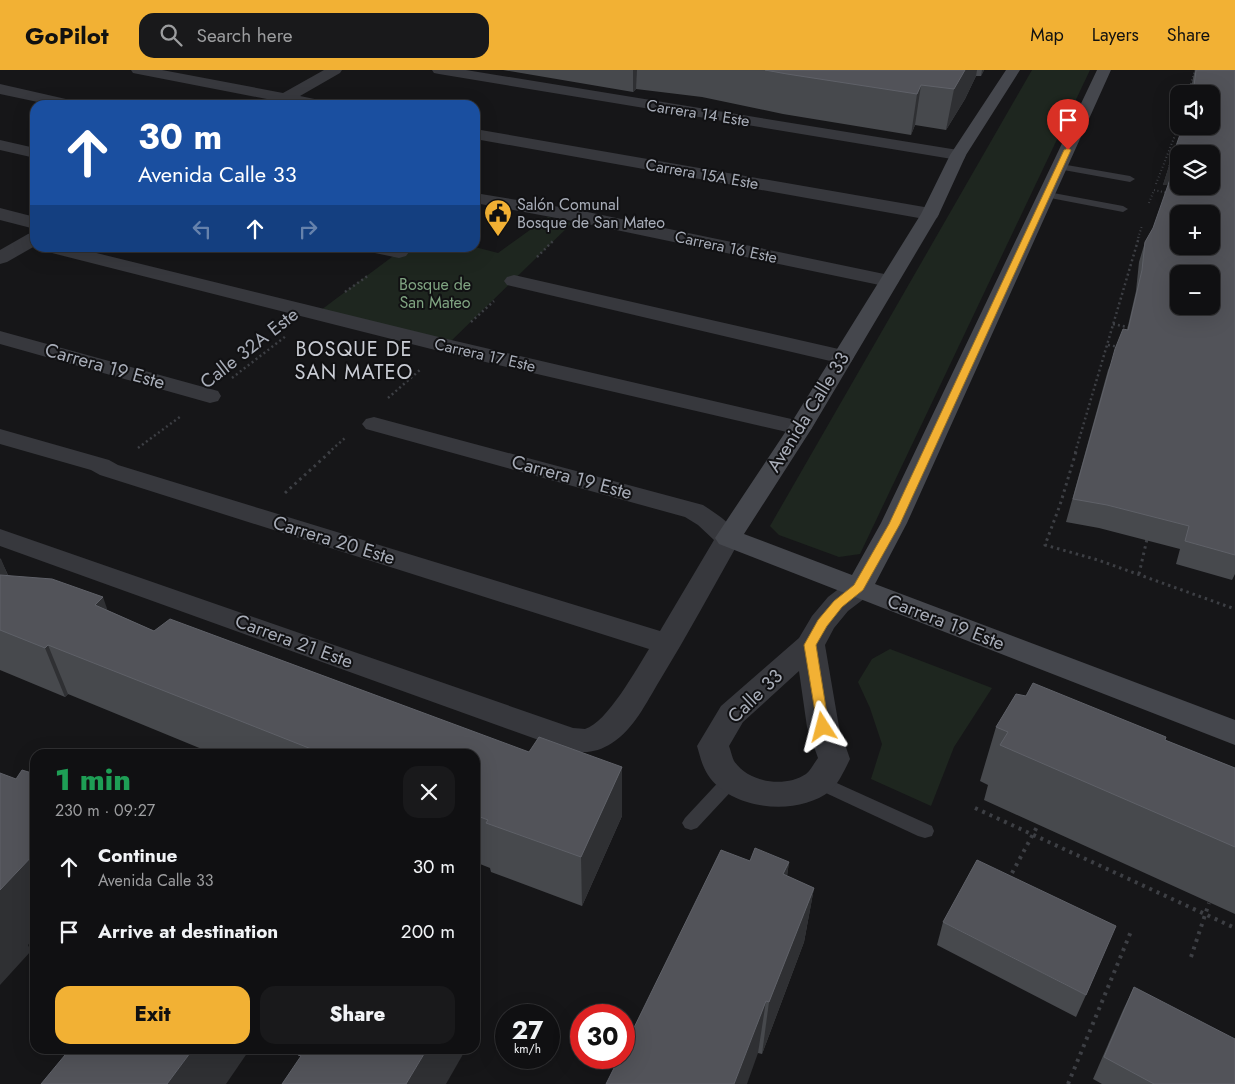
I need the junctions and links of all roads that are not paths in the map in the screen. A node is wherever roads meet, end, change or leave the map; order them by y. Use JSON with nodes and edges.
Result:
{"nodes":[{"id":1,"x":138,"y":70,"type":"edge"},
{"id":2,"x":335,"y":70,"type":"edge"},
{"id":3,"x":440,"y":70,"type":"edge"},
{"id":4,"x":1013,"y":70,"type":"edge"},
{"id":5,"x":1104,"y":70,"type":"edge"},
{"id":6,"x":0,"y":89,"type":"edge"},
{"id":7,"x":50,"y":100,"type":"edge"},
{"id":8,"x":273,"y":100,"type":"edge"},
{"id":9,"x":280,"y":100,"type":"edge"},
{"id":10,"x":480,"y":135,"type":"edge"},
{"id":11,"x":0,"y":145,"type":"edge"},
{"id":12,"x":30,"y":152,"type":"edge"},
{"id":13,"x":958,"y":155,"type":"junction"},
{"id":14,"x":1061,"y":166,"type":"junction"},
{"id":15,"x":1130,"y":180,"type":"dead end"},
{"id":16,"x":1048,"y":195,"type":"junction"},
{"id":17,"x":480,"y":199,"type":"edge"},
{"id":18,"x":1123,"y":209,"type":"dead end"},
{"id":19,"x":0,"y":214,"type":"edge"},
{"id":20,"x":930,"y":214,"type":"junction"},
{"id":21,"x":30,"y":222,"type":"edge"},
{"id":22,"x":30,"y":243,"type":"edge"},
{"id":23,"x":71,"y":252,"type":"edge"},
{"id":24,"x":0,"y":258,"type":"edge"},
{"id":25,"x":514,"y":281,"type":"dead end"},
{"id":26,"x":889,"y":281,"type":"junction"},
{"id":27,"x":0,"y":337,"type":"edge"},
{"id":28,"x":843,"y":357,"type":"junction"},
{"id":29,"x":210,"y":396,"type":"road end"},
{"id":30,"x":374,"y":424,"type":"dead end"},
{"id":31,"x":800,"y":428,"type":"junction"},
{"id":32,"x":0,"y":436,"type":"edge"},
{"id":33,"x":0,"y":536,"type":"edge"},
{"id":34,"x":728,"y":538,"type":"junction"},
{"id":35,"x":859,"y":588,"type":"junction"},
{"id":36,"x":667,"y":644,"type":"junction"},
{"id":37,"x":810,"y":645,"type":"junction"},
{"id":38,"x":1235,"y":733,"type":"edge"},
{"id":39,"x":589,"y":741,"type":"joint"},
{"id":40,"x":732,"y":779,"type":"junction"},
{"id":41,"x":819,"y":782,"type":"junction"},
{"id":42,"x":691,"y":823,"type":"dead end"},
{"id":43,"x":925,"y":831,"type":"dead end"}],
"edges":[{"from":1,"to":8,"type":"street"},
{"from":2,"to":9,"type":"street"},
{"from":3,"to":13,"type":"street","name":"Carrera 14 Este"},
{"from":4,"to":13,"type":"street","name":"Avenida Calle 33"},
{"from":5,"to":14,"type":"street"},
{"from":6,"to":7,"type":"street"},
{"from":10,"to":20,"type":"street","name":"Carrera 15A Este"},
{"from":11,"to":12,"type":"street"},
{"from":13,"to":20,"type":"street","name":"Avenida Calle 33"},
{"from":14,"to":15,"type":"lane"},
{"from":14,"to":16,"type":"street"},
{"from":16,"to":18,"type":"lane"},
{"from":16,"to":35,"type":"street"},
{"from":17,"to":26,"type":"street","name":"Carrera 16 Este"},
{"from":19,"to":21,"type":"street"},
{"from":20,"to":26,"type":"street","name":"Avenida Calle 33"},
{"from":22,"to":24,"type":"street"},
{"from":23,"to":31,"type":"street","name":"Carrera 17 Este"},
{"from":25,"to":28,"type":"street"},
{"from":26,"to":28,"type":"street","name":"Avenida Calle 33"},
{"from":27,"to":29,"type":"street","name":"Carrera 19 Este"},
{"from":28,"to":31,"type":"street","name":"Avenida Calle 33"},
{"from":30,"to":34,"type":"street","name":"Carrera 19 Este"},
{"from":31,"to":34,"type":"street","name":"Avenida Calle 33"},
{"from":32,"to":36,"type":"street","name":"Carrera 20 Este"},
{"from":33,"to":39,"type":"street","name":"Carrera 21 Este"},
{"from":34,"to":35,"type":"street","name":"Carrera 19 Este"},
{"from":34,"to":36,"type":"street","name":"Avenida Calle 33"},
{"from":35,"to":37,"type":"street","name":"Calle 33"},
{"from":35,"to":38,"type":"street","name":"Carrera 19 Este"},
{"from":36,"to":39,"type":"street","name":"Avenida Calle 33"},
{"from":37,"to":40,"type":"street","name":"Calle 33"},
{"from":37,"to":41,"type":"street","name":"Calle 33"},
{"from":40,"to":41,"type":"street","name":"Calle 33"},
{"from":40,"to":42,"type":"lane"},
{"from":41,"to":43,"type":"lane"}]}
